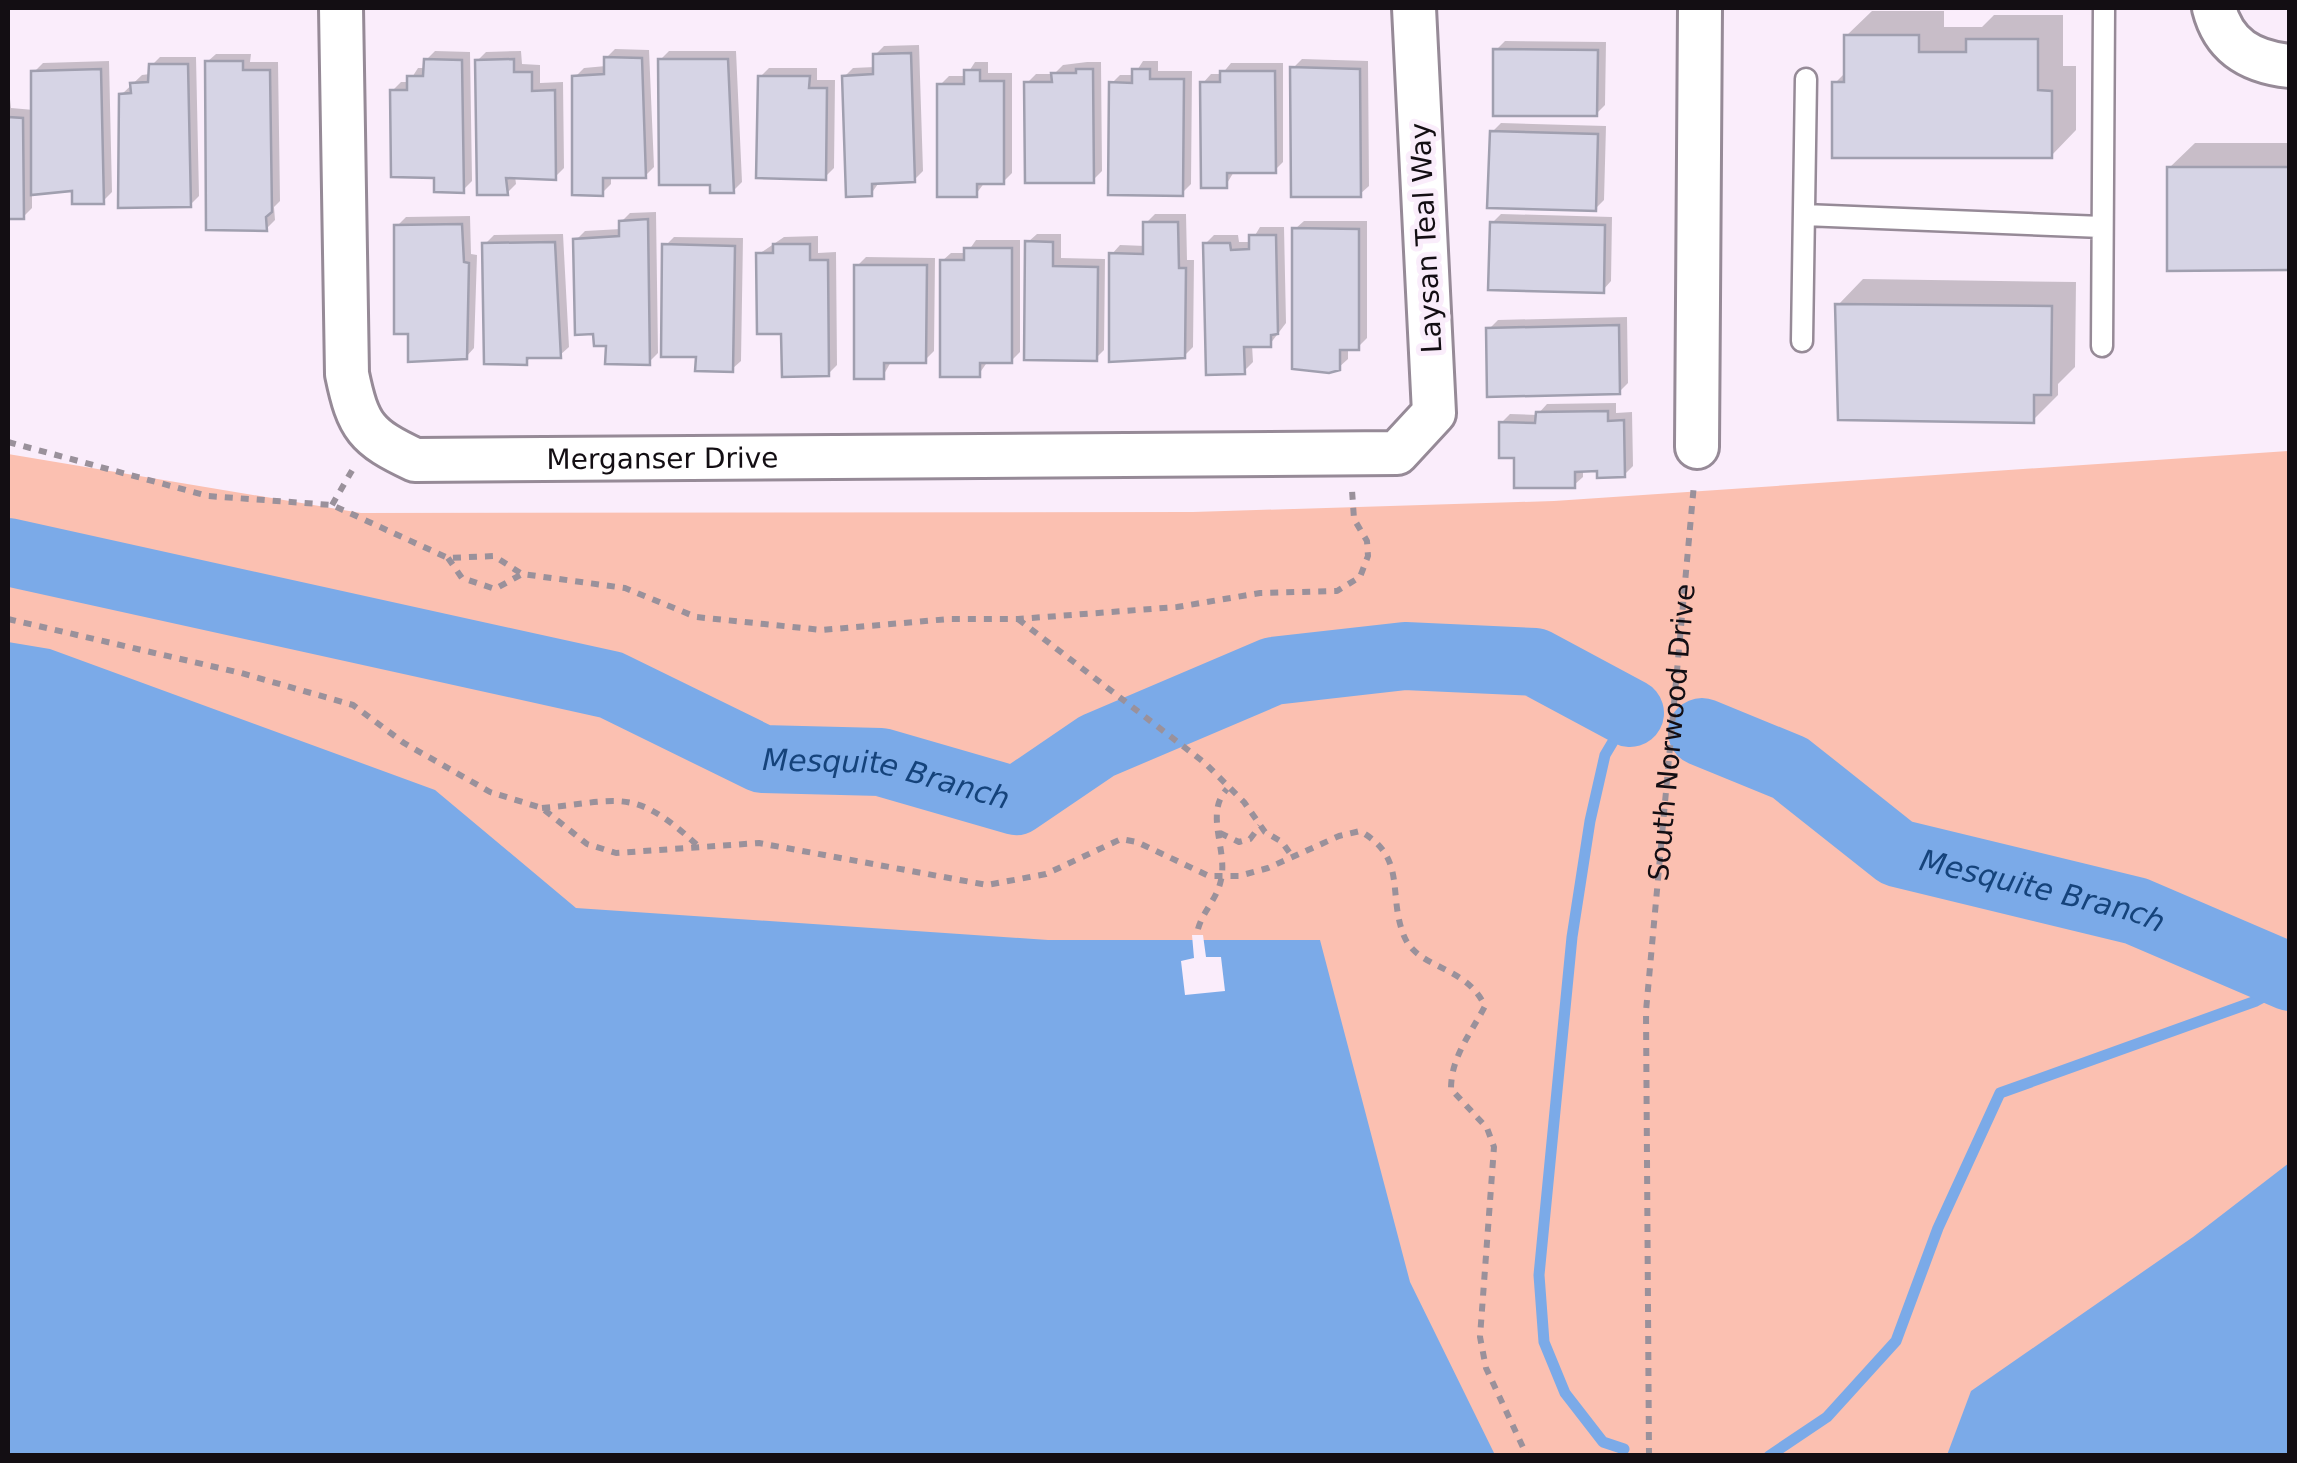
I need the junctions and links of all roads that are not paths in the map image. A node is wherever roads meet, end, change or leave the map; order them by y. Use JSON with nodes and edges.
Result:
{"nodes":[{"id":1,"x":341,"y":8,"type":"edge"},
{"id":2,"x":1414,"y":8,"type":"edge"},
{"id":3,"x":1700,"y":8,"type":"edge"},
{"id":4,"x":2104,"y":8,"type":"edge"},
{"id":5,"x":2214,"y":8,"type":"edge"},
{"id":6,"x":2290,"y":66,"type":"edge"},
{"id":7,"x":1806,"y":79,"type":"dead end"},
{"id":8,"x":1804,"y":215,"type":"junction"},
{"id":9,"x":2102,"y":227,"type":"junction"},
{"id":10,"x":1802,"y":341,"type":"dead end"},
{"id":11,"x":2102,"y":346,"type":"dead end"},
{"id":12,"x":1697,"y":446,"type":"road end"},
{"id":13,"x":1398,"y":454,"type":"joint"}],
"edges":[{"from":1,"to":13,"type":"street","name":"Merganser Drive"},
{"from":2,"to":13,"type":"street","name":"Laysan Teal Way"},
{"from":3,"to":12,"type":"street"},
{"from":4,"to":9,"type":"lane"},
{"from":5,"to":6,"type":"street"},
{"from":7,"to":8,"type":"lane"},
{"from":8,"to":9,"type":"lane"},
{"from":8,"to":10,"type":"lane"},
{"from":9,"to":11,"type":"lane"}]}
